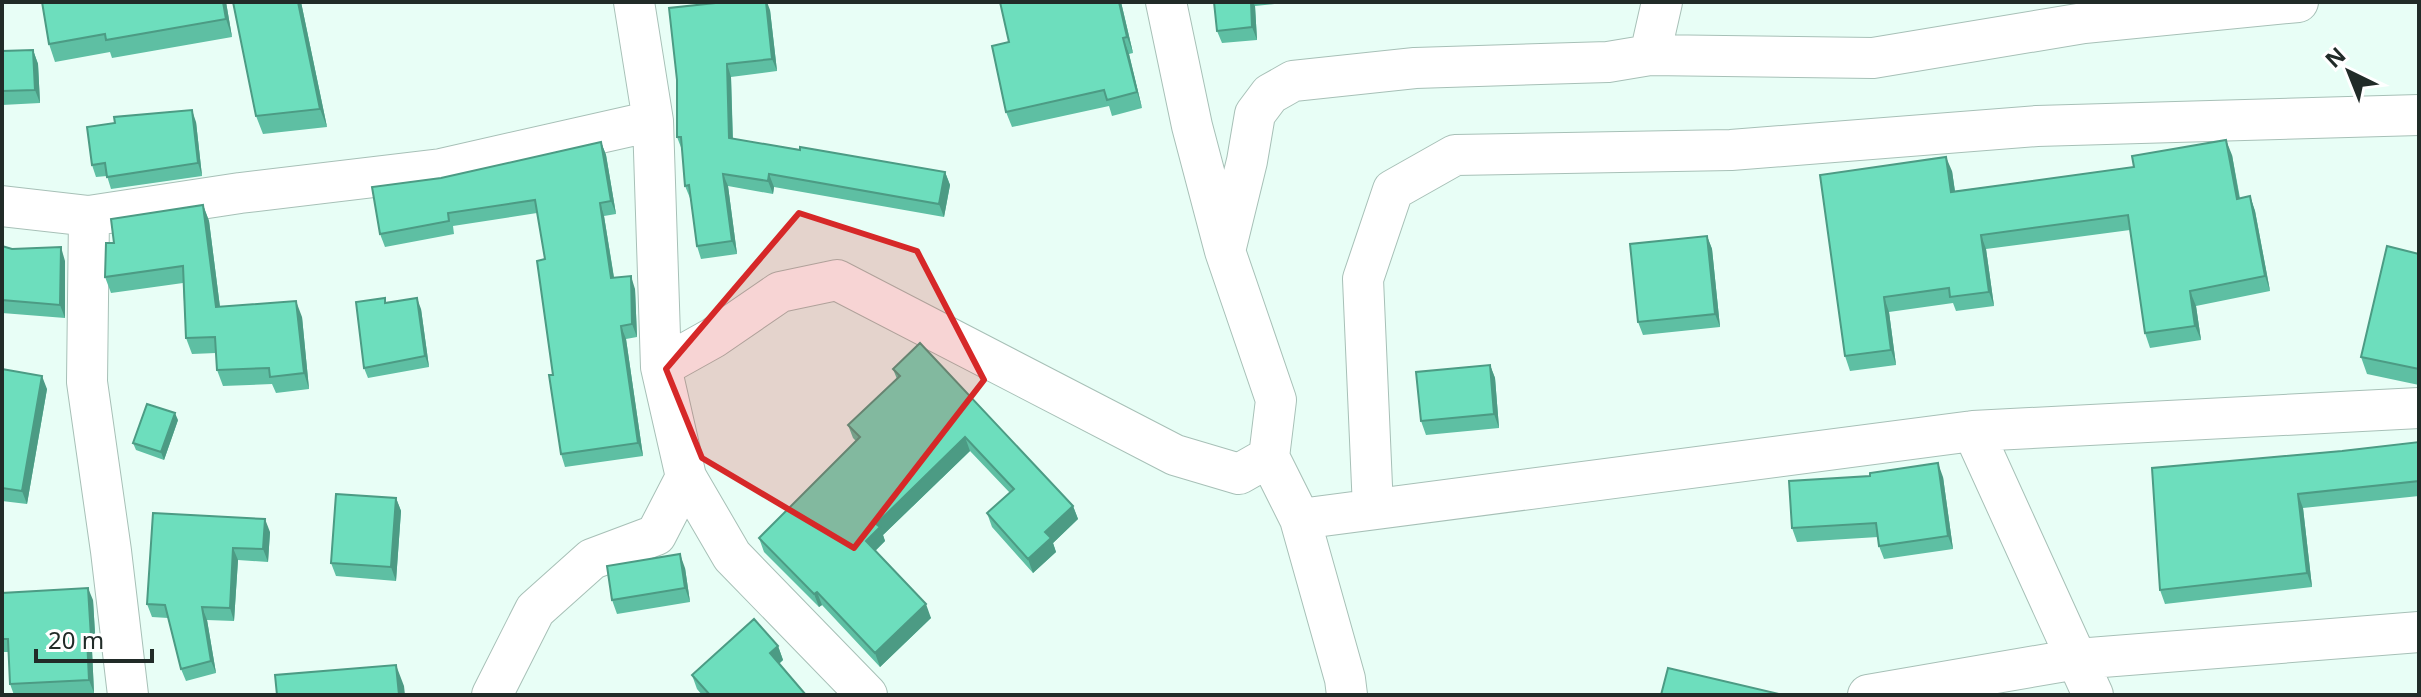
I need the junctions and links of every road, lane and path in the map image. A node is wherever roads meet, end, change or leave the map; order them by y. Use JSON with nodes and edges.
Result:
{"nodes":[{"id":1,"x":634,"y":2,"type":"edge"},
{"id":2,"x":1166,"y":2,"type":"edge"},
{"id":3,"x":1662,"y":2,"type":"edge"},
{"id":4,"x":2298,"y":2,"type":"edge"},
{"id":5,"x":1650,"y":55,"type":"junction"},
{"id":6,"x":2419,"y":115,"type":"edge"},
{"id":7,"x":653,"y":121,"type":"junction"},
{"id":8,"x":2,"y":206,"type":"edge"},
{"id":9,"x":89,"y":216,"type":"junction"},
{"id":10,"x":1225,"y":251,"type":"junction"},
{"id":11,"x":661,"y":367,"type":"junction"},
{"id":12,"x":2419,"y":408,"type":"edge"},
{"id":13,"x":1973,"y":431,"type":"junction"},
{"id":14,"x":1269,"y":457,"type":"junction"},
{"id":15,"x":686,"y":477,"type":"junction"},
{"id":16,"x":1373,"y":509,"type":"junction"},
{"id":17,"x":1300,"y":519,"type":"junction"},
{"id":18,"x":2419,"y":632,"type":"edge"},
{"id":19,"x":2077,"y":659,"type":"junction"},
{"id":20,"x":128,"y":695,"type":"edge"},
{"id":21,"x":492,"y":695,"type":"edge"},
{"id":22,"x":867,"y":695,"type":"edge"},
{"id":23,"x":1347,"y":695,"type":"edge"},
{"id":24,"x":1868,"y":695,"type":"edge"},
{"id":25,"x":2093,"y":695,"type":"edge"}],
"edges":[{"from":1,"to":7,"type":"street"},
{"from":2,"to":10,"type":"street"},
{"from":3,"to":5,"type":"street"},
{"from":4,"to":5,"type":"street"},
{"from":5,"to":10,"type":"street"},
{"from":6,"to":16,"type":"street"},
{"from":7,"to":9,"type":"street"},
{"from":7,"to":11,"type":"street"},
{"from":8,"to":9,"type":"street"},
{"from":9,"to":20,"type":"street"},
{"from":10,"to":14,"type":"street"},
{"from":11,"to":14,"type":"street"},
{"from":11,"to":15,"type":"street"},
{"from":12,"to":13,"type":"street"},
{"from":13,"to":16,"type":"street"},
{"from":13,"to":19,"type":"street"},
{"from":14,"to":17,"type":"street"},
{"from":15,"to":21,"type":"street"},
{"from":15,"to":22,"type":"street"},
{"from":16,"to":17,"type":"street"},
{"from":17,"to":23,"type":"street"},
{"from":18,"to":19,"type":"street"},
{"from":19,"to":24,"type":"street"},
{"from":19,"to":25,"type":"street"}]}
